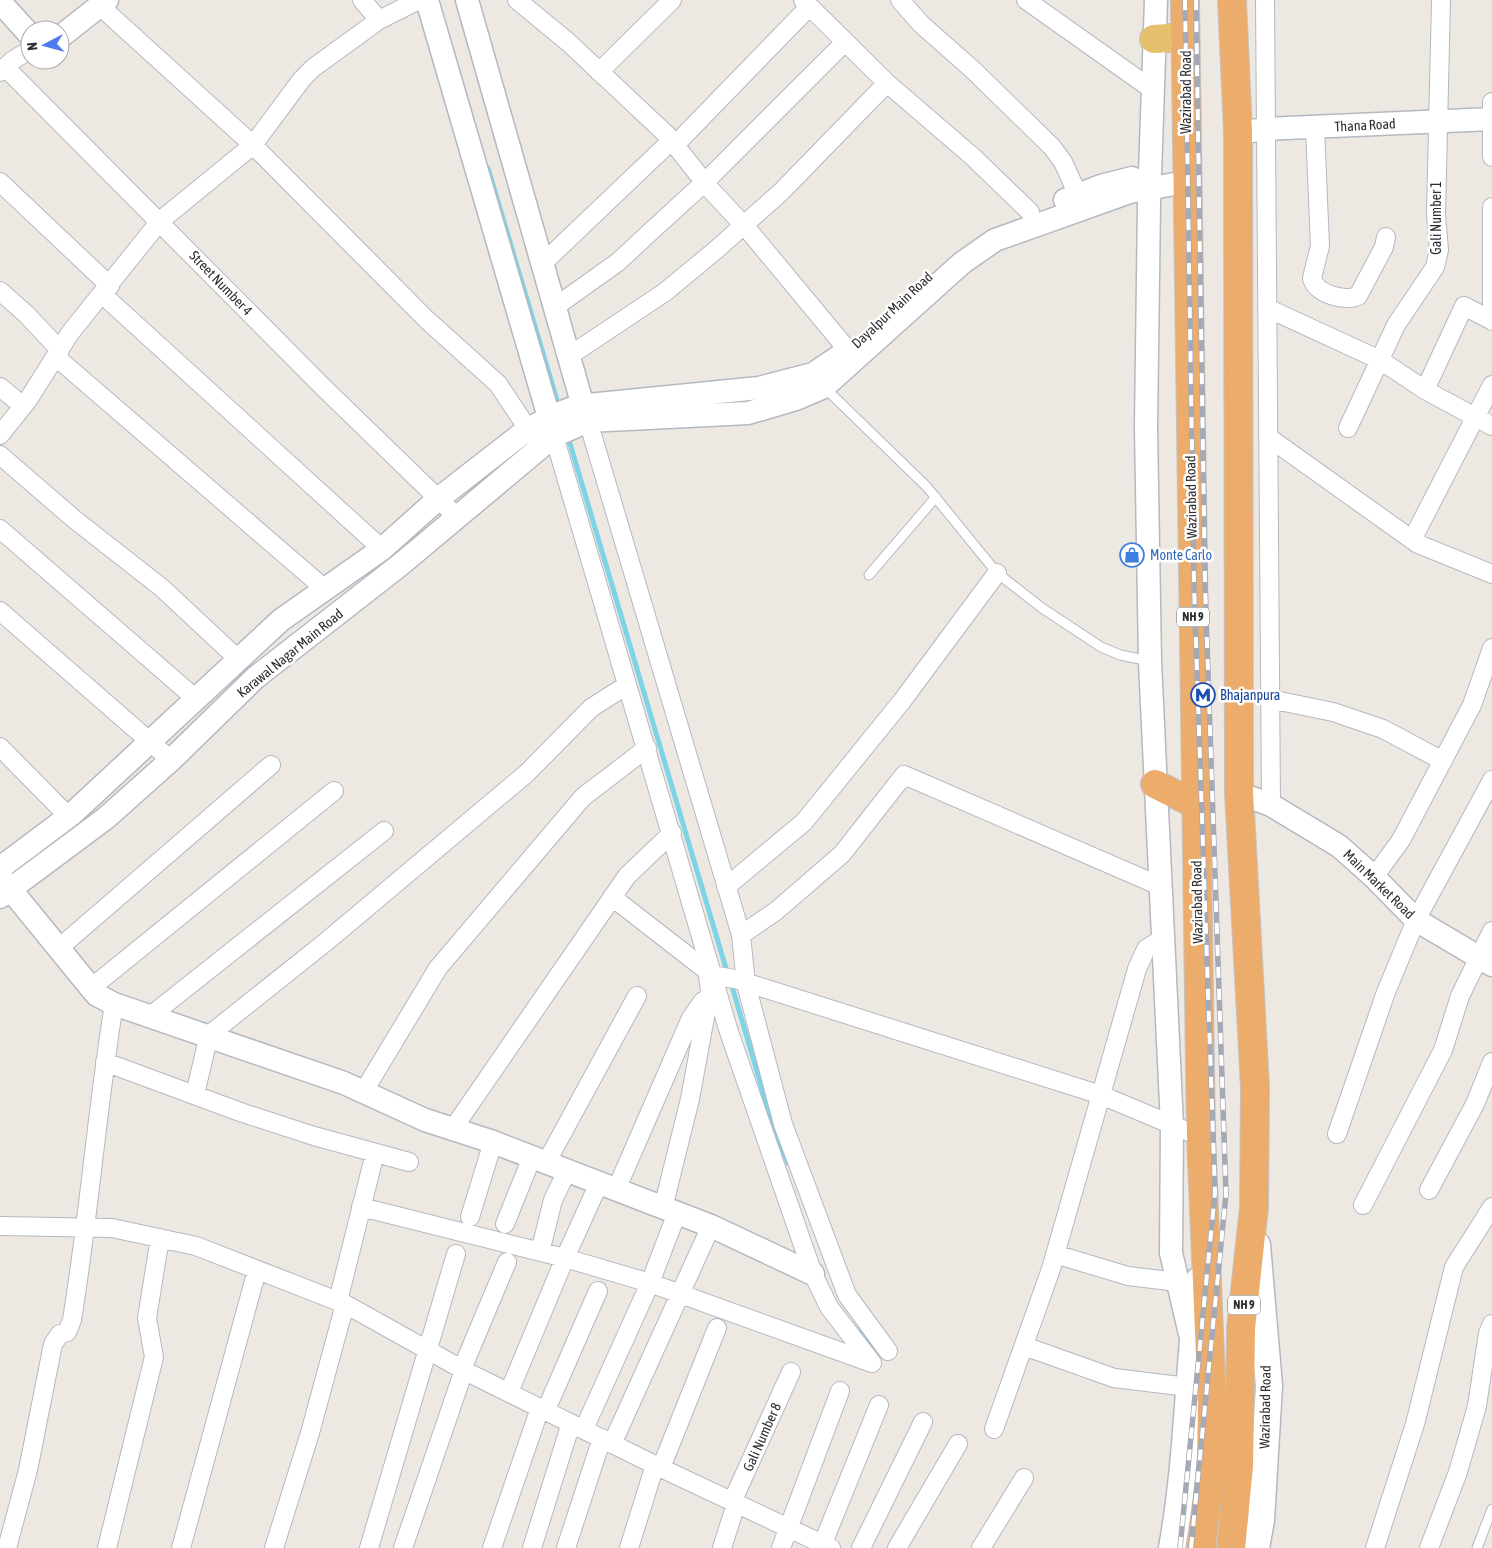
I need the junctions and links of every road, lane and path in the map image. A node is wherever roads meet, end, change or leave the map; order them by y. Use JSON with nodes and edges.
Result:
{"nodes":[{"id":1,"x":362,"y":0,"type":"edge"},
{"id":2,"x":419,"y":0,"type":"edge"},
{"id":3,"x":427,"y":0,"type":"edge"},
{"id":4,"x":467,"y":0,"type":"edge"},
{"id":5,"x":517,"y":0,"type":"edge"},
{"id":6,"x":672,"y":0,"type":"edge"},
{"id":7,"x":900,"y":0,"type":"edge"},
{"id":8,"x":1026,"y":0,"type":"edge"},
{"id":9,"x":1156,"y":0,"type":"edge"},
{"id":10,"x":1185,"y":0,"type":"edge"},
{"id":11,"x":1232,"y":0,"type":"edge"},
{"id":12,"x":1265,"y":0,"type":"edge"},
{"id":13,"x":1441,"y":0,"type":"edge"},
{"id":14,"x":0,"y":2,"type":"edge"},
{"id":15,"x":104,"y":3,"type":"edge"},
{"id":16,"x":806,"y":3,"type":"edge"},
{"id":17,"x":379,"y":20,"type":"junction"},
{"id":18,"x":20,"y":24,"type":"edge"},
{"id":19,"x":70,"y":29,"type":"edge"},
{"id":20,"x":1185,"y":37,"type":"junction"},
{"id":21,"x":1154,"y":39,"type":"junction"},
{"id":22,"x":845,"y":42,"type":"junction"},
{"id":23,"x":20,"y":57,"type":"edge"},
{"id":24,"x":3,"y":70,"type":"edge"},
{"id":25,"x":599,"y":72,"type":"junction"},
{"id":26,"x":887,"y":83,"type":"junction"},
{"id":27,"x":1153,"y":90,"type":"junction"},
{"id":28,"x":1492,"y":113,"type":"edge"},
{"id":29,"x":1437,"y":121,"type":"junction"},
{"id":30,"x":1266,"y":128,"type":"junction"},
{"id":31,"x":1315,"y":128,"type":"junction"},
{"id":32,"x":1238,"y":133,"type":"junction"},
{"id":33,"x":673,"y":143,"type":"junction"},
{"id":34,"x":253,"y":145,"type":"junction"},
{"id":35,"x":1492,"y":156,"type":"edge"},
{"id":36,"x":1186,"y":174,"type":"junction"},
{"id":37,"x":1150,"y":181,"type":"junction"},
{"id":38,"x":0,"y":182,"type":"edge"},
{"id":39,"x":705,"y":182,"type":"junction"},
{"id":40,"x":1081,"y":202,"type":"junction"},
{"id":41,"x":1492,"y":207,"type":"edge"},
{"id":42,"x":1030,"y":212,"type":"junction"},
{"id":43,"x":160,"y":221,"type":"junction"},
{"id":44,"x":744,"y":225,"type":"junction"},
{"id":45,"x":1386,"y":237,"type":"dead end"},
{"id":46,"x":542,"y":264,"type":"junction"},
{"id":47,"x":106,"y":290,"type":"junction"},
{"id":48,"x":0,"y":291,"type":"edge"},
{"id":49,"x":555,"y":307,"type":"junction"},
{"id":50,"x":1267,"y":308,"type":"junction"},
{"id":51,"x":1491,"y":321,"type":"edge"},
{"id":52,"x":58,"y":354,"type":"junction"},
{"id":53,"x":852,"y":355,"type":"junction"},
{"id":54,"x":569,"y":356,"type":"junction"},
{"id":55,"x":1380,"y":360,"type":"junction"},
{"id":56,"x":1492,"y":385,"type":"edge"},
{"id":57,"x":824,"y":387,"type":"junction"},
{"id":58,"x":0,"y":388,"type":"edge"},
{"id":59,"x":1425,"y":390,"type":"junction"},
{"id":60,"x":23,"y":406,"type":"junction"},
{"id":61,"x":583,"y":414,"type":"junction"},
{"id":62,"x":1484,"y":422,"type":"edge"},
{"id":63,"x":1348,"y":428,"type":"dead end"},
{"id":64,"x":549,"y":429,"type":"junction"},
{"id":65,"x":0,"y":435,"type":"edge"},
{"id":66,"x":1268,"y":437,"type":"junction"},
{"id":67,"x":0,"y":454,"type":"edge"},
{"id":68,"x":936,"y":497,"type":"junction"},
{"id":69,"x":438,"y":499,"type":"junction"},
{"id":70,"x":456,"y":516,"type":"junction"},
{"id":71,"x":0,"y":529,"type":"edge"},
{"id":72,"x":1412,"y":540,"type":"junction"},
{"id":73,"x":382,"y":549,"type":"junction"},
{"id":74,"x":997,"y":573,"type":"junction"},
{"id":75,"x":1492,"y":574,"type":"edge"},
{"id":76,"x":870,"y":575,"type":"dead end"},
{"id":77,"x":325,"y":589,"type":"junction"},
{"id":78,"x":0,"y":611,"type":"edge"},
{"id":79,"x":1492,"y":648,"type":"edge"},
{"id":80,"x":238,"y":659,"type":"junction"},
{"id":81,"x":1150,"y":662,"type":"junction"},
{"id":82,"x":627,"y":685,"type":"junction"},
{"id":83,"x":195,"y":698,"type":"junction"},
{"id":84,"x":1270,"y":699,"type":"junction"},
{"id":85,"x":150,"y":740,"type":"junction"},
{"id":86,"x":0,"y":747,"type":"edge"},
{"id":87,"x":647,"y":748,"type":"junction"},
{"id":88,"x":171,"y":760,"type":"junction"},
{"id":89,"x":1443,"y":761,"type":"junction"},
{"id":90,"x":271,"y":765,"type":"dead end"},
{"id":91,"x":1492,"y":780,"type":"edge"},
{"id":92,"x":1155,"y":784,"type":"junction"},
{"id":93,"x":334,"y":791,"type":"dead end"},
{"id":94,"x":1239,"y":793,"type":"junction"},
{"id":95,"x":1196,"y":804,"type":"junction"},
{"id":96,"x":1271,"y":804,"type":"junction"},
{"id":97,"x":68,"y":816,"type":"junction"},
{"id":98,"x":384,"y":831,"type":"dead end"},
{"id":99,"x":672,"y":833,"type":"junction"},
{"id":100,"x":0,"y":868,"type":"edge"},
{"id":101,"x":1374,"y":877,"type":"junction"},
{"id":102,"x":1160,"y":886,"type":"junction"},
{"id":103,"x":726,"y":887,"type":"junction"},
{"id":104,"x":3,"y":888,"type":"edge"},
{"id":105,"x":612,"y":898,"type":"junction"},
{"id":106,"x":1416,"y":920,"type":"junction"},
{"id":107,"x":1492,"y":931,"type":"edge"},
{"id":108,"x":741,"y":936,"type":"junction"},
{"id":109,"x":1162,"y":939,"type":"junction"},
{"id":110,"x":59,"y":948,"type":"junction"},
{"id":111,"x":1486,"y":961,"type":"edge"},
{"id":112,"x":712,"y":973,"type":"junction"},
{"id":113,"x":740,"y":982,"type":"junction"},
{"id":114,"x":90,"y":988,"type":"junction"},
{"id":115,"x":707,"y":994,"type":"junction"},
{"id":116,"x":637,"y":996,"type":"dead end"},
{"id":117,"x":114,"y":1004,"type":"junction"},
{"id":118,"x":149,"y":1017,"type":"junction"},
{"id":119,"x":209,"y":1035,"type":"junction"},
{"id":120,"x":105,"y":1062,"type":"junction"},
{"id":121,"x":1492,"y":1062,"type":"edge"},
{"id":122,"x":364,"y":1091,"type":"junction"},
{"id":123,"x":195,"y":1094,"type":"junction"},
{"id":124,"x":1101,"y":1095,"type":"junction"},
{"id":125,"x":1172,"y":1125,"type":"junction"},
{"id":126,"x":452,"y":1130,"type":"junction"},
{"id":127,"x":1337,"y":1134,"type":"dead end"},
{"id":128,"x":1201,"y":1137,"type":"junction"},
{"id":129,"x":493,"y":1142,"type":"junction"},
{"id":130,"x":376,"y":1153,"type":"junction"},
{"id":131,"x":539,"y":1160,"type":"junction"},
{"id":132,"x":409,"y":1162,"type":"dead end"},
{"id":133,"x":567,"y":1171,"type":"junction"},
{"id":134,"x":608,"y":1187,"type":"junction"},
{"id":135,"x":1429,"y":1190,"type":"dead end"},
{"id":136,"x":1363,"y":1206,"type":"dead end"},
{"id":137,"x":361,"y":1207,"type":"junction"},
{"id":138,"x":1254,"y":1207,"type":"junction"},
{"id":139,"x":1492,"y":1207,"type":"edge"},
{"id":140,"x":670,"y":1210,"type":"junction"},
{"id":141,"x":470,"y":1217,"type":"dead end"},
{"id":142,"x":505,"y":1224,"type":"dead end"},
{"id":143,"x":0,"y":1226,"type":"edge"},
{"id":144,"x":711,"y":1226,"type":"junction"},
{"id":145,"x":87,"y":1228,"type":"junction"},
{"id":146,"x":1204,"y":1234,"type":"junction"},
{"id":147,"x":160,"y":1238,"type":"junction"},
{"id":148,"x":542,"y":1244,"type":"dead end"},
{"id":149,"x":456,"y":1254,"type":"dead end"},
{"id":150,"x":1055,"y":1254,"type":"junction"},
{"id":151,"x":565,"y":1258,"type":"junction"},
{"id":152,"x":507,"y":1262,"type":"dead end"},
{"id":153,"x":257,"y":1270,"type":"junction"},
{"id":154,"x":813,"y":1274,"type":"junction"},
{"id":155,"x":1178,"y":1282,"type":"junction"},
{"id":156,"x":650,"y":1283,"type":"junction"},
{"id":157,"x":598,"y":1291,"type":"dead end"},
{"id":158,"x":680,"y":1294,"type":"junction"},
{"id":159,"x":341,"y":1303,"type":"junction"},
{"id":160,"x":1492,"y":1324,"type":"edge"},
{"id":161,"x":717,"y":1328,"type":"dead end"},
{"id":162,"x":1191,"y":1342,"type":"junction"},
{"id":163,"x":1024,"y":1346,"type":"junction"},
{"id":164,"x":427,"y":1350,"type":"junction"},
{"id":165,"x":888,"y":1351,"type":"dead end"},
{"id":166,"x":463,"y":1369,"type":"junction"},
{"id":167,"x":791,"y":1372,"type":"dead end"},
{"id":168,"x":1188,"y":1387,"type":"junction"},
{"id":169,"x":840,"y":1391,"type":"dead end"},
{"id":170,"x":509,"y":1392,"type":"junction"},
{"id":171,"x":879,"y":1405,"type":"dead end"},
{"id":172,"x":543,"y":1409,"type":"junction"},
{"id":173,"x":923,"y":1422,"type":"dead end"},
{"id":174,"x":578,"y":1426,"type":"junction"},
{"id":175,"x":994,"y":1429,"type":"dead end"},
{"id":176,"x":607,"y":1441,"type":"junction"},
{"id":177,"x":958,"y":1444,"type":"dead end"},
{"id":178,"x":658,"y":1466,"type":"junction"},
{"id":179,"x":1024,"y":1478,"type":"dead end"},
{"id":180,"x":734,"y":1503,"type":"junction"},
{"id":181,"x":1492,"y":1509,"type":"edge"},
{"id":182,"x":787,"y":1529,"type":"junction"},
{"id":183,"x":825,"y":1547,"type":"edge"},
{"id":184,"x":7,"y":1548,"type":"edge"},
{"id":185,"x":108,"y":1548,"type":"edge"},
{"id":186,"x":181,"y":1548,"type":"edge"},
{"id":187,"x":274,"y":1548,"type":"edge"},
{"id":188,"x":369,"y":1548,"type":"edge"},
{"id":189,"x":403,"y":1548,"type":"edge"},
{"id":190,"x":492,"y":1548,"type":"edge"},
{"id":191,"x":532,"y":1548,"type":"edge"},
{"id":192,"x":566,"y":1548,"type":"edge"},
{"id":193,"x":629,"y":1548,"type":"edge"},
{"id":194,"x":722,"y":1548,"type":"edge"},
{"id":195,"x":781,"y":1548,"type":"edge"},
{"id":196,"x":860,"y":1548,"type":"edge"},
{"id":197,"x":898,"y":1548,"type":"edge"},
{"id":198,"x":981,"y":1548,"type":"edge"},
{"id":199,"x":1172,"y":1548,"type":"edge"},
{"id":200,"x":1201,"y":1548,"type":"edge"},
{"id":201,"x":1231,"y":1548,"type":"edge"},
{"id":202,"x":1256,"y":1548,"type":"edge"},
{"id":203,"x":1375,"y":1548,"type":"edge"},
{"id":204,"x":1429,"y":1548,"type":"edge"},
{"id":205,"x":1477,"y":1548,"type":"edge"}],
"edges":[{"from":1,"to":17,"type":"street"},
{"from":2,"to":17,"type":"street"},
{"from":3,"to":64,"type":"street"},
{"from":4,"to":46,"type":"street"},
{"from":5,"to":25,"type":"street"},
{"from":6,"to":25,"type":"street"},
{"from":7,"to":40,"type":"street"},
{"from":8,"to":27,"type":"street"},
{"from":9,"to":21,"type":"street"},
{"from":10,"to":20,"type":"highway","name":"Wazirabad Road","number":"NH 9"},
{"from":11,"to":32,"type":"highway","name":"Wazirabad Road","number":"NH 9"},
{"from":12,"to":30,"type":"street"},
{"from":13,"to":29,"type":"street","name":"Gali Number 1"},
{"from":14,"to":18,"type":"street"},
{"from":15,"to":19,"type":"street"},
{"from":15,"to":34,"type":"street"},
{"from":16,"to":22,"type":"street"},
{"from":16,"to":33,"type":"street"},
{"from":17,"to":34,"type":"street"},
{"from":20,"to":21,"type":"main road"},
{"from":20,"to":36,"type":"highway","name":"Wazirabad Road","number":"NH 9"},
{"from":21,"to":27,"type":"street"},
{"from":22,"to":26,"type":"street"},
{"from":22,"to":39,"type":"street"},
{"from":23,"to":24,"type":"street"},
{"from":24,"to":43,"type":"street","name":"Street Number 4"},
{"from":25,"to":33,"type":"street"},
{"from":26,"to":42,"type":"street"},
{"from":26,"to":44,"type":"street"},
{"from":27,"to":37,"type":"street"},
{"from":28,"to":29,"type":"street","name":"Thana Road"},
{"from":28,"to":35,"type":"street"},
{"from":29,"to":31,"type":"street","name":"Thana Road"},
{"from":29,"to":55,"type":"street","name":"Gali Number 1"},
{"from":30,"to":31,"type":"street","name":"Thana Road"},
{"from":30,"to":32,"type":"street","name":"Thana Road"},
{"from":30,"to":50,"type":"street"},
{"from":31,"to":45,"type":"street"},
{"from":32,"to":94,"type":"highway","name":"Wazirabad Road","number":"NH 9"},
{"from":33,"to":39,"type":"street"},
{"from":33,"to":46,"type":"street"},
{"from":34,"to":43,"type":"street"},
{"from":34,"to":64,"type":"street"},
{"from":36,"to":37,"type":"street","name":"Dayalpur Main Road"},
{"from":36,"to":95,"type":"highway","name":"Wazirabad Road","number":"NH 9"},
{"from":37,"to":40,"type":"street","name":"Dayalpur Main Road"},
{"from":37,"to":81,"type":"street"},
{"from":38,"to":47,"type":"street"},
{"from":39,"to":44,"type":"street"},
{"from":39,"to":49,"type":"street"},
{"from":40,"to":42,"type":"street","name":"Dayalpur Main Road"},
{"from":40,"to":53,"type":"street","name":"Dayalpur Main Road"},
{"from":41,"to":51,"type":"street"},
{"from":42,"to":53,"type":"street","name":"Dayalpur Main Road"},
{"from":43,"to":47,"type":"street"},
{"from":43,"to":69,"type":"street","name":"Street Number 4"},
{"from":44,"to":53,"type":"street"},
{"from":44,"to":54,"type":"street"},
{"from":46,"to":49,"type":"street"},
{"from":47,"to":52,"type":"street"},
{"from":47,"to":73,"type":"street"},
{"from":48,"to":52,"type":"street"},
{"from":49,"to":54,"type":"street"},
{"from":50,"to":55,"type":"street"},
{"from":50,"to":66,"type":"street"},
{"from":51,"to":59,"type":"street"},
{"from":52,"to":60,"type":"street"},
{"from":52,"to":77,"type":"street"},
{"from":53,"to":57,"type":"street","name":"Dayalpur Main Road"},
{"from":53,"to":61,"type":"street","name":"Dayalpur Main Road"},
{"from":54,"to":61,"type":"street"},
{"from":55,"to":59,"type":"street"},
{"from":55,"to":63,"type":"street","name":"Gali Number 1"},
{"from":56,"to":62,"type":"street"},
{"from":57,"to":61,"type":"street","name":"Dayalpur Main Road"},
{"from":57,"to":68,"type":"lane"},
{"from":58,"to":60,"type":"street"},
{"from":59,"to":62,"type":"street"},
{"from":60,"to":65,"type":"street"},
{"from":61,"to":64,"type":"street","name":"Karawal Nagar Main Road"},
{"from":61,"to":103,"type":"street"},
{"from":62,"to":72,"type":"street"},
{"from":64,"to":69,"type":"street","name":"Karawal Nagar Main Road"},
{"from":64,"to":70,"type":"street","name":"Karawal Nagar Main Road"},
{"from":64,"to":82,"type":"street"},
{"from":66,"to":72,"type":"street"},
{"from":66,"to":84,"type":"street"},
{"from":67,"to":80,"type":"street"},
{"from":68,"to":74,"type":"lane"},
{"from":68,"to":76,"type":"lane"},
{"from":69,"to":70,"type":"street","name":"Street Number 4"},
{"from":69,"to":73,"type":"street","name":"Karawal Nagar Main Road"},
{"from":70,"to":88,"type":"street","name":"Karawal Nagar Main Road"},
{"from":71,"to":83,"type":"street"},
{"from":72,"to":75,"type":"street"},
{"from":73,"to":77,"type":"street","name":"Karawal Nagar Main Road"},
{"from":74,"to":81,"type":"lane"},
{"from":74,"to":103,"type":"street"},
{"from":77,"to":80,"type":"street","name":"Karawal Nagar Main Road"},
{"from":78,"to":85,"type":"street"},
{"from":79,"to":89,"type":"street"},
{"from":80,"to":83,"type":"street","name":"Karawal Nagar Main Road"},
{"from":81,"to":92,"type":"street"},
{"from":82,"to":87,"type":"street"},
{"from":82,"to":119,"type":"street"},
{"from":83,"to":85,"type":"street","name":"Karawal Nagar Main Road"},
{"from":84,"to":89,"type":"street"},
{"from":84,"to":96,"type":"street"},
{"from":85,"to":88,"type":"street"},
{"from":85,"to":97,"type":"street","name":"Karawal Nagar Main Road"},
{"from":86,"to":97,"type":"street"},
{"from":87,"to":99,"type":"street"},
{"from":87,"to":122,"type":"street"},
{"from":88,"to":104,"type":"street","name":"Karawal Nagar Main Road"},
{"from":89,"to":101,"type":"street"},
{"from":90,"to":110,"type":"street"},
{"from":91,"to":106,"type":"street"},
{"from":92,"to":95,"type":"highway"},
{"from":92,"to":102,"type":"street"},
{"from":93,"to":114,"type":"street"},
{"from":94,"to":96,"type":"street","name":"Main Market Road"},
{"from":94,"to":138,"type":"highway","name":"Wazirabad Road","number":"NH 9"},
{"from":95,"to":128,"type":"highway","name":"Wazirabad Road","number":"NH 9"},
{"from":96,"to":101,"type":"street","name":"Main Market Road"},
{"from":97,"to":100,"type":"street","name":"Karawal Nagar Main Road"},
{"from":98,"to":118,"type":"street"},
{"from":99,"to":105,"type":"street"},
{"from":99,"to":112,"type":"street"},
{"from":101,"to":106,"type":"street","name":"Main Market Road"},
{"from":102,"to":108,"type":"street"},
{"from":102,"to":109,"type":"street"},
{"from":103,"to":108,"type":"street"},
{"from":104,"to":110,"type":"street"},
{"from":105,"to":112,"type":"street"},
{"from":105,"to":126,"type":"street"},
{"from":106,"to":111,"type":"street","name":"Main Market Road"},
{"from":106,"to":127,"type":"street"},
{"from":107,"to":111,"type":"street"},
{"from":108,"to":113,"type":"street"},
{"from":109,"to":124,"type":"street"},
{"from":109,"to":125,"type":"street"},
{"from":110,"to":114,"type":"street"},
{"from":111,"to":136,"type":"street"},
{"from":112,"to":113,"type":"street"},
{"from":112,"to":115,"type":"street"},
{"from":112,"to":154,"type":"street"},
{"from":113,"to":124,"type":"street"},
{"from":113,"to":165,"type":"street"},
{"from":114,"to":117,"type":"street"},
{"from":115,"to":134,"type":"street"},
{"from":115,"to":140,"type":"street"},
{"from":116,"to":131,"type":"street"},
{"from":117,"to":118,"type":"street"},
{"from":117,"to":120,"type":"street"},
{"from":118,"to":119,"type":"street"},
{"from":119,"to":122,"type":"street"},
{"from":119,"to":123,"type":"street"},
{"from":120,"to":123,"type":"street"},
{"from":120,"to":145,"type":"street"},
{"from":121,"to":135,"type":"street"},
{"from":122,"to":126,"type":"street"},
{"from":123,"to":130,"type":"street"},
{"from":124,"to":125,"type":"street"},
{"from":124,"to":150,"type":"street"},
{"from":125,"to":128,"type":"street"},
{"from":125,"to":155,"type":"street"},
{"from":126,"to":129,"type":"street"},
{"from":128,"to":146,"type":"highway","name":"Wazirabad Road","number":"NH 9"},
{"from":129,"to":131,"type":"street"},
{"from":129,"to":141,"type":"street"},
{"from":130,"to":132,"type":"street"},
{"from":130,"to":137,"type":"street"},
{"from":131,"to":133,"type":"street"},
{"from":131,"to":142,"type":"street"},
{"from":133,"to":134,"type":"street"},
{"from":133,"to":148,"type":"street"},
{"from":134,"to":140,"type":"street"},
{"from":134,"to":151,"type":"street"},
{"from":137,"to":151,"type":"street"},
{"from":137,"to":159,"type":"street"},
{"from":138,"to":201,"type":"highway","name":"Wazirabad Road","number":"NH 9"},
{"from":138,"to":202,"type":"main road","name":"Wazirabad Road"},
{"from":139,"to":203,"type":"street"},
{"from":140,"to":144,"type":"street"},
{"from":140,"to":156,"type":"street"},
{"from":143,"to":145,"type":"street"},
{"from":144,"to":154,"type":"street"},
{"from":144,"to":158,"type":"street"},
{"from":145,"to":147,"type":"street"},
{"from":145,"to":184,"type":"street"},
{"from":146,"to":162,"type":"main road","name":"Wazirabad Road"},
{"from":146,"to":200,"type":"highway","name":"Wazirabad Road","number":"NH 9"},
{"from":147,"to":153,"type":"street"},
{"from":147,"to":185,"type":"street"},
{"from":149,"to":164,"type":"street"},
{"from":150,"to":155,"type":"street"},
{"from":150,"to":163,"type":"street"},
{"from":151,"to":156,"type":"street"},
{"from":151,"to":170,"type":"street"},
{"from":152,"to":166,"type":"street"},
{"from":153,"to":159,"type":"street"},
{"from":153,"to":186,"type":"street"},
{"from":154,"to":158,"type":"street"},
{"from":155,"to":162,"type":"street"},
{"from":156,"to":158,"type":"street"},
{"from":156,"to":174,"type":"street"},
{"from":157,"to":172,"type":"street"},
{"from":158,"to":176,"type":"street"},
{"from":159,"to":164,"type":"street"},
{"from":159,"to":187,"type":"street"},
{"from":160,"to":204,"type":"street"},
{"from":161,"to":178,"type":"street"},
{"from":162,"to":168,"type":"main road","name":"Wazirabad Road"},
{"from":163,"to":168,"type":"street"},
{"from":163,"to":175,"type":"street"},
{"from":164,"to":166,"type":"street"},
{"from":164,"to":188,"type":"street"},
{"from":166,"to":170,"type":"street"},
{"from":166,"to":189,"type":"street"},
{"from":167,"to":180,"type":"street","name":"Gali Number 8"},
{"from":168,"to":199,"type":"main road","name":"Wazirabad Road"},
{"from":169,"to":182,"type":"street"},
{"from":170,"to":172,"type":"street"},
{"from":171,"to":183,"type":"street"},
{"from":172,"to":174,"type":"street"},
{"from":172,"to":190,"type":"street"},
{"from":173,"to":196,"type":"street"},
{"from":174,"to":176,"type":"street"},
{"from":174,"to":191,"type":"street"},
{"from":176,"to":178,"type":"street"},
{"from":176,"to":192,"type":"street"},
{"from":177,"to":197,"type":"street"},
{"from":178,"to":180,"type":"street"},
{"from":178,"to":193,"type":"street"},
{"from":179,"to":198,"type":"street"},
{"from":180,"to":182,"type":"street"},
{"from":180,"to":194,"type":"street","name":"Gali Number 8"},
{"from":181,"to":205,"type":"lane"},
{"from":182,"to":183,"type":"street"},
{"from":182,"to":195,"type":"street"}]}
